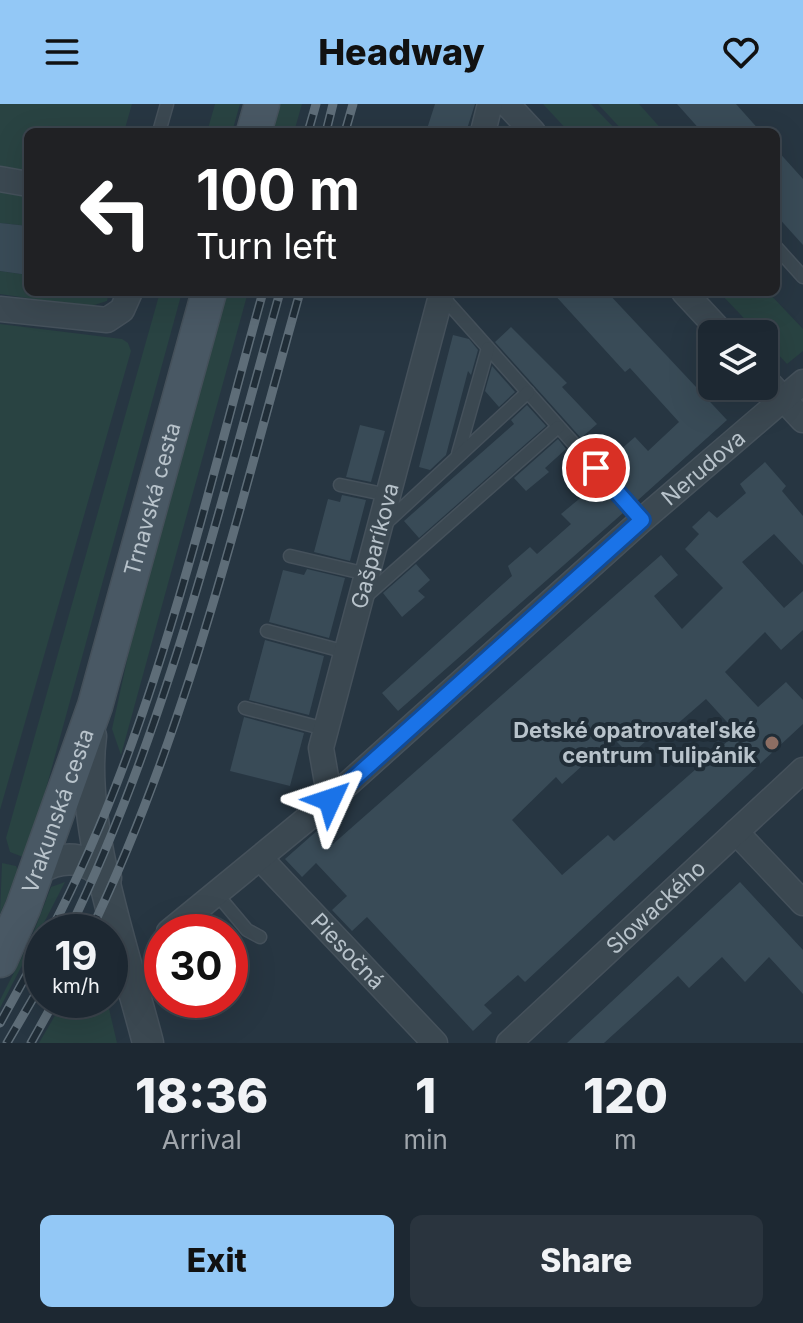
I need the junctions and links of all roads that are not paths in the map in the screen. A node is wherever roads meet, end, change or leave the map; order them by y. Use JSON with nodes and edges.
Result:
{"nodes":[{"id":1,"x":167,"y":104,"type":"edge"},
{"id":2,"x":262,"y":104,"type":"edge"},
{"id":3,"x":490,"y":104,"type":"edge"},
{"id":4,"x":507,"y":104,"type":"edge"},
{"id":5,"x":160,"y":128,"type":"edge"},
{"id":6,"x":255,"y":128,"type":"edge"},
{"id":7,"x":484,"y":128,"type":"edge"},
{"id":8,"x":529,"y":128,"type":"edge"},
{"id":9,"x":0,"y":179,"type":"edge"},
{"id":10,"x":24,"y":183,"type":"edge"},
{"id":11,"x":780,"y":251,"type":"edge"},
{"id":12,"x":803,"y":277,"type":"edge"},
{"id":13,"x":128,"y":296,"type":"edge"},
{"id":14,"x":208,"y":296,"type":"edge"},
{"id":15,"x":440,"y":296,"type":"edge"},
{"id":16,"x":444,"y":296,"type":"edge"},
{"id":17,"x":688,"y":296,"type":"edge"},
{"id":18,"x":0,"y":309,"type":"edge"},
{"id":19,"x":710,"y":320,"type":"edge"},
{"id":20,"x":488,"y":348,"type":"junction"},
{"id":21,"x":803,"y":382,"type":"edge"},
{"id":22,"x":528,"y":392,"type":"junction"},
{"id":23,"x":778,"y":393,"type":"edge"},
{"id":24,"x":784,"y":399,"type":"junction"},
{"id":25,"x":803,"y":420,"type":"edge"},
{"id":26,"x":558,"y":427,"type":"junction"},
{"id":27,"x":457,"y":457,"type":"junction"},
{"id":28,"x":340,"y":485,"type":"dead end"},
{"id":29,"x":388,"y":495,"type":"junction"},
{"id":30,"x":642,"y":520,"type":"junction"},
{"id":31,"x":379,"y":530,"type":"junction"},
{"id":32,"x":290,"y":556,"type":"dead end"},
{"id":33,"x":367,"y":574,"type":"junction"},
{"id":34,"x":359,"y":602,"type":"junction"},
{"id":35,"x":267,"y":631,"type":"dead end"},
{"id":36,"x":346,"y":652,"type":"junction"},
{"id":37,"x":95,"y":706,"type":"junction"},
{"id":38,"x":245,"y":708,"type":"dead end"},
{"id":39,"x":325,"y":729,"type":"junction"},
{"id":40,"x":803,"y":770,"type":"edge"},
{"id":41,"x":330,"y":800,"type":"junction"},
{"id":42,"x":736,"y":832,"type":"junction"},
{"id":43,"x":260,"y":858,"type":"junction"},
{"id":44,"x":38,"y":869,"type":"junction"},
{"id":45,"x":106,"y":878,"type":"junction"},
{"id":46,"x":216,"y":893,"type":"junction"},
{"id":47,"x":803,"y":903,"type":"edge"},
{"id":48,"x":191,"y":914,"type":"edge"},
{"id":49,"x":260,"y":937,"type":"dead end"},
{"id":50,"x":0,"y":960,"type":"edge"},
{"id":51,"x":148,"y":1043,"type":"edge"},
{"id":52,"x":435,"y":1043,"type":"edge"},
{"id":53,"x":509,"y":1043,"type":"edge"}],
"edges":[{"from":1,"to":5,"type":"lane"},
{"from":2,"to":6,"type":"main road"},
{"from":3,"to":7,"type":"street"},
{"from":4,"to":8,"type":"street"},
{"from":9,"to":10,"type":"street"},
{"from":11,"to":12,"type":"lane"},
{"from":13,"to":18,"type":"street"},
{"from":14,"to":37,"type":"main road","name":"Trnavská cesta"},
{"from":15,"to":29,"type":"street","name":"Gašparíkova"},
{"from":16,"to":20,"type":"lane"},
{"from":17,"to":19,"type":"street"},
{"from":20,"to":22,"type":"lane"},
{"from":20,"to":27,"type":"lane"},
{"from":21,"to":24,"type":"street","name":"Nerudova"},
{"from":22,"to":26,"type":"lane"},
{"from":22,"to":27,"type":"lane"},
{"from":23,"to":24,"type":"street"},
{"from":24,"to":25,"type":"street"},
{"from":24,"to":30,"type":"street","name":"Nerudova"},
{"from":26,"to":30,"type":"lane"},
{"from":26,"to":34,"type":"lane"},
{"from":27,"to":31,"type":"lane"},
{"from":28,"to":29,"type":"lane"},
{"from":29,"to":31,"type":"street","name":"Gašparíkova"},
{"from":30,"to":41,"type":"street","name":"Nerudova"},
{"from":31,"to":33,"type":"street","name":"Gašparíkova"},
{"from":32,"to":33,"type":"lane"},
{"from":33,"to":34,"type":"street","name":"Gašparíkova"},
{"from":34,"to":36,"type":"street","name":"Gašparíkova"},
{"from":35,"to":36,"type":"lane"},
{"from":36,"to":39,"type":"street","name":"Gašparíkova"},
{"from":37,"to":44,"type":"main road","name":"Vrakunská cesta"},
{"from":37,"to":45,"type":"street"},
{"from":38,"to":39,"type":"lane"},
{"from":39,"to":41,"type":"street","name":"Gašparíkova"},
{"from":40,"to":42,"type":"street","name":"Slowackého"},
{"from":41,"to":43,"type":"street","name":"Nerudova"},
{"from":42,"to":47,"type":"street"},
{"from":42,"to":53,"type":"street","name":"Slowackého"},
{"from":43,"to":46,"type":"street","name":"Nerudova"},
{"from":43,"to":52,"type":"street","name":"Piesočná"},
{"from":44,"to":45,"type":"street"},
{"from":44,"to":50,"type":"main road","name":"Vrakunská cesta"},
{"from":45,"to":51,"type":"street"},
{"from":46,"to":48,"type":"street","name":"Nerudova"},
{"from":46,"to":49,"type":"lane"}]}
